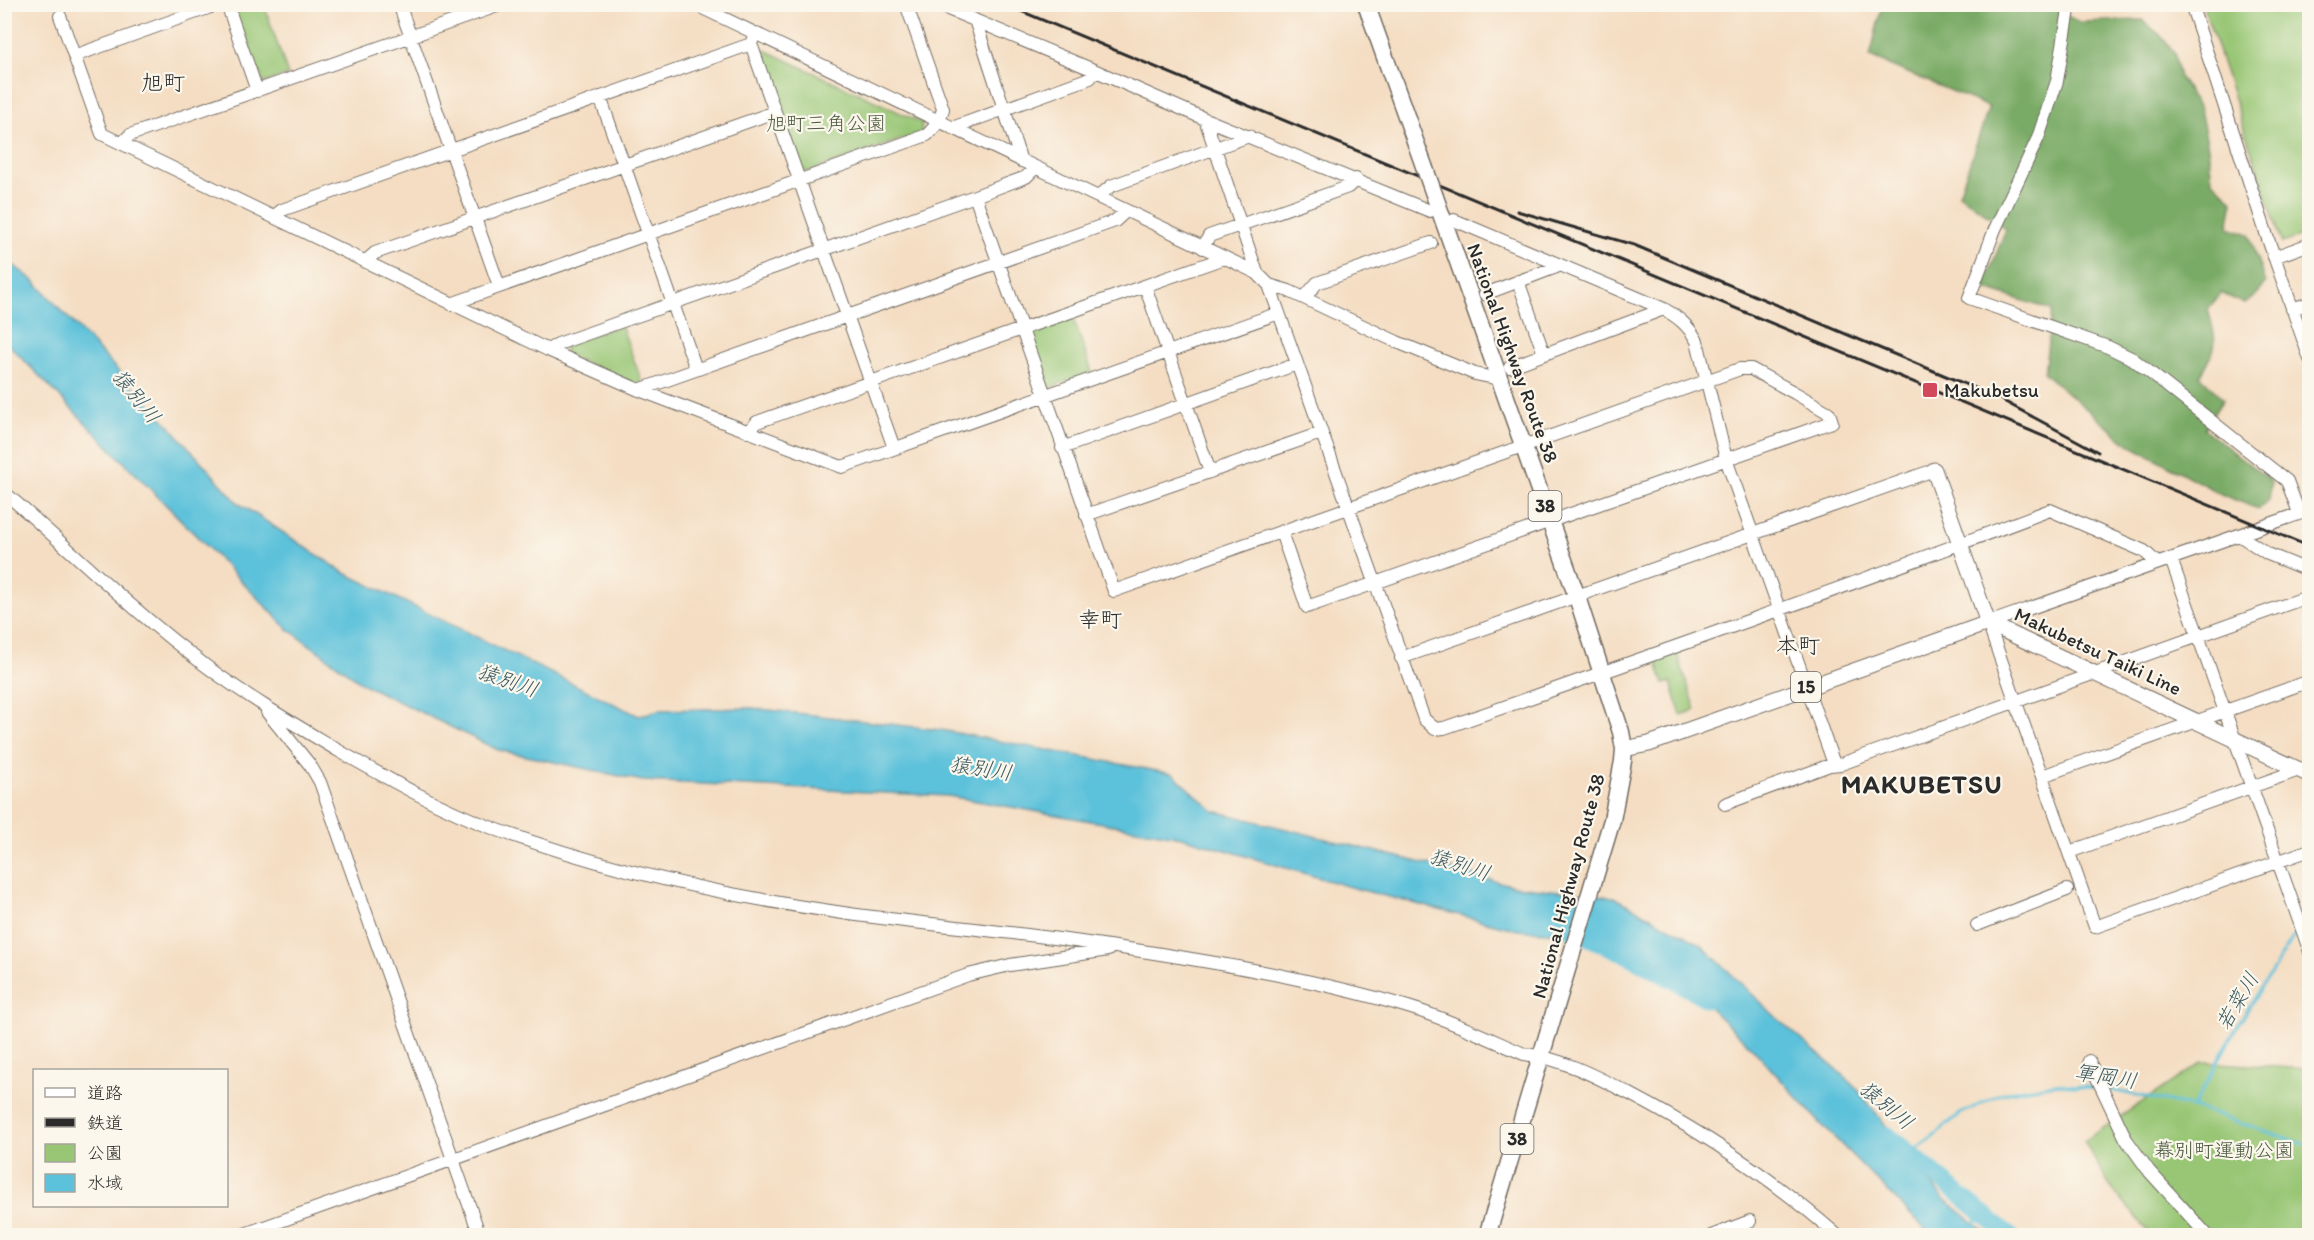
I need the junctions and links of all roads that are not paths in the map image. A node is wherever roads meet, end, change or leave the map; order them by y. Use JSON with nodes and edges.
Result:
{"nodes":[{"id":1,"x":219,"y":4,"type":"edge"},
{"id":2,"x":227,"y":4,"type":"edge"},
{"id":3,"x":399,"y":4,"type":"edge"},
{"id":4,"x":503,"y":4,"type":"edge"},
{"id":5,"x":694,"y":4,"type":"edge"},
{"id":6,"x":906,"y":4,"type":"edge"},
{"id":7,"x":936,"y":4,"type":"edge"},
{"id":8,"x":1366,"y":4,"type":"edge"},
{"id":9,"x":2070,"y":4,"type":"edge"},
{"id":10,"x":2191,"y":4,"type":"edge"},
{"id":11,"x":60,"y":16,"type":"dead end"},
{"id":12,"x":975,"y":20,"type":"junction"},
{"id":13,"x":410,"y":38,"type":"junction"},
{"id":14,"x":753,"y":39,"type":"junction"},
{"id":15,"x":74,"y":56,"type":"junction"},
{"id":16,"x":1096,"y":71,"type":"junction"},
{"id":17,"x":257,"y":92,"type":"junction"},
{"id":18,"x":600,"y":97,"type":"junction"},
{"id":19,"x":1004,"y":108,"type":"junction"},
{"id":20,"x":775,"y":112,"type":"junction"},
{"id":21,"x":1205,"y":119,"type":"junction"},
{"id":22,"x":939,"y":122,"type":"junction"},
{"id":23,"x":952,"y":128,"type":"junction"},
{"id":24,"x":1249,"y":136,"type":"junction"},
{"id":25,"x":123,"y":142,"type":"junction"},
{"id":26,"x":1215,"y":149,"type":"junction"},
{"id":27,"x":450,"y":150,"type":"junction"},
{"id":28,"x":1021,"y":161,"type":"junction"},
{"id":29,"x":624,"y":165,"type":"junction"},
{"id":30,"x":1035,"y":168,"type":"junction"},
{"id":31,"x":1356,"y":179,"type":"junction"},
{"id":32,"x":799,"y":181,"type":"junction"},
{"id":33,"x":975,"y":196,"type":"junction"},
{"id":34,"x":1098,"y":197,"type":"junction"},
{"id":35,"x":1433,"y":204,"type":"junction"},
{"id":36,"x":1126,"y":211,"type":"junction"},
{"id":37,"x":273,"y":217,"type":"junction"},
{"id":38,"x":474,"y":217,"type":"junction"},
{"id":39,"x":1454,"y":220,"type":"dead end"},
{"id":40,"x":1242,"y":224,"type":"junction"},
{"id":41,"x":647,"y":234,"type":"junction"},
{"id":42,"x":1431,"y":243,"type":"dead end"},
{"id":43,"x":2310,"y":244,"type":"edge"},
{"id":44,"x":1203,"y":248,"type":"junction"},
{"id":45,"x":822,"y":249,"type":"junction"},
{"id":46,"x":2274,"y":257,"type":"junction"},
{"id":47,"x":1224,"y":258,"type":"junction"},
{"id":48,"x":366,"y":261,"type":"junction"},
{"id":49,"x":997,"y":264,"type":"junction"},
{"id":50,"x":1559,"y":266,"type":"junction"},
{"id":51,"x":1257,"y":273,"type":"junction"},
{"id":52,"x":1518,"y":281,"type":"junction"},
{"id":53,"x":1269,"y":285,"type":"junction"},
{"id":54,"x":499,"y":286,"type":"junction"},
{"id":55,"x":1145,"y":286,"type":"junction"},
{"id":56,"x":1485,"y":294,"type":"dead end"},
{"id":57,"x":1304,"y":298,"type":"junction"},
{"id":58,"x":673,"y":303,"type":"junction"},
{"id":59,"x":2310,"y":303,"type":"edge"},
{"id":60,"x":451,"y":304,"type":"junction"},
{"id":61,"x":1664,"y":309,"type":"junction"},
{"id":62,"x":2292,"y":309,"type":"junction"},
{"id":63,"x":1279,"y":313,"type":"junction"},
{"id":64,"x":847,"y":316,"type":"junction"},
{"id":65,"x":1021,"y":329,"type":"junction"},
{"id":66,"x":548,"y":350,"type":"junction"},
{"id":67,"x":1168,"y":352,"type":"junction"},
{"id":68,"x":1544,"y":354,"type":"junction"},
{"id":69,"x":2310,"y":359,"type":"edge"},
{"id":70,"x":1297,"y":364,"type":"junction"},
{"id":71,"x":696,"y":369,"type":"junction"},
{"id":72,"x":1504,"y":373,"type":"junction"},
{"id":73,"x":1707,"y":380,"type":"junction"},
{"id":74,"x":870,"y":383,"type":"junction"},
{"id":75,"x":639,"y":390,"type":"junction"},
{"id":76,"x":1044,"y":396,"type":"junction"},
{"id":77,"x":1186,"y":404,"type":"junction"},
{"id":78,"x":748,"y":432,"type":"junction"},
{"id":79,"x":1321,"y":433,"type":"junction"},
{"id":80,"x":1524,"y":446,"type":"junction"},
{"id":81,"x":894,"y":448,"type":"junction"},
{"id":82,"x":1062,"y":448,"type":"junction"},
{"id":83,"x":1726,"y":459,"type":"junction"},
{"id":84,"x":1934,"y":470,"type":"joint"},
{"id":85,"x":1210,"y":472,"type":"junction"},
{"id":86,"x":4,"y":492,"type":"edge"},
{"id":87,"x":1348,"y":508,"type":"junction"},
{"id":88,"x":2304,"y":512,"type":"edge"},
{"id":89,"x":1086,"y":515,"type":"junction"},
{"id":90,"x":1550,"y":520,"type":"junction"},
{"id":91,"x":1281,"y":532,"type":"junction"},
{"id":92,"x":1752,"y":534,"type":"junction"},
{"id":93,"x":2239,"y":535,"type":"junction"},
{"id":94,"x":1960,"y":544,"type":"junction"},
{"id":95,"x":2171,"y":559,"type":"junction"},
{"id":96,"x":2157,"y":563,"type":"junction"},
{"id":97,"x":2310,"y":571,"type":"edge"},
{"id":98,"x":1375,"y":583,"type":"junction"},
{"id":99,"x":2310,"y":596,"type":"edge"},
{"id":100,"x":1577,"y":597,"type":"junction"},
{"id":101,"x":1779,"y":610,"type":"junction"},
{"id":102,"x":1988,"y":623,"type":"junction"},
{"id":103,"x":2198,"y":638,"type":"junction"},
{"id":104,"x":1401,"y":658,"type":"junction"},
{"id":105,"x":2093,"y":672,"type":"junction"},
{"id":106,"x":1602,"y":673,"type":"junction"},
{"id":107,"x":2310,"y":681,"type":"edge"},
{"id":108,"x":1806,"y":687,"type":"junction"},
{"id":109,"x":2015,"y":702,"type":"junction"},
{"id":110,"x":263,"y":706,"type":"junction"},
{"id":111,"x":2224,"y":712,"type":"junction"},
{"id":112,"x":2197,"y":722,"type":"junction"},
{"id":113,"x":2233,"y":739,"type":"junction"},
{"id":114,"x":1624,"y":748,"type":"junction"},
{"id":115,"x":1834,"y":764,"type":"junction"},
{"id":116,"x":2306,"y":770,"type":"edge"},
{"id":117,"x":2042,"y":776,"type":"junction"},
{"id":118,"x":2251,"y":787,"type":"junction"},
{"id":119,"x":1725,"y":804,"type":"dead end"},
{"id":120,"x":2310,"y":850,"type":"edge"},
{"id":121,"x":2069,"y":852,"type":"junction"},
{"id":122,"x":2278,"y":862,"type":"junction"},
{"id":123,"x":2067,"y":890,"type":"dead end"},
{"id":124,"x":1977,"y":925,"type":"dead end"},
{"id":125,"x":2307,"y":936,"type":"edge"},
{"id":126,"x":1118,"y":949,"type":"junction"},
{"id":127,"x":2310,"y":952,"type":"edge"},
{"id":128,"x":1544,"y":1049,"type":"junction"},
{"id":129,"x":2089,"y":1061,"type":"dead end"},
{"id":130,"x":453,"y":1158,"type":"junction"},
{"id":131,"x":1750,"y":1221,"type":"dead end"},
{"id":132,"x":239,"y":1236,"type":"edge"},
{"id":133,"x":480,"y":1236,"type":"edge"},
{"id":134,"x":1486,"y":1236,"type":"edge"},
{"id":135,"x":1711,"y":1236,"type":"edge"},
{"id":136,"x":1838,"y":1236,"type":"edge"},
{"id":137,"x":2208,"y":1236,"type":"edge"}],
"edges":[{"from":1,"to":15,"type":"street"},
{"from":2,"to":17,"type":"street"},
{"from":3,"to":13,"type":"street"},
{"from":4,"to":13,"type":"street"},
{"from":5,"to":14,"type":"street"},
{"from":6,"to":22,"type":"street"},
{"from":7,"to":12,"type":"street"},
{"from":8,"to":35,"type":"highway","name":"National Highway Route 38","number":"38","bridge":true},
{"from":9,"to":88,"type":"street"},
{"from":10,"to":46,"type":"street"},
{"from":11,"to":15,"type":"street"},
{"from":12,"to":16,"type":"street"},
{"from":12,"to":19,"type":"street"},
{"from":13,"to":17,"type":"street"},
{"from":13,"to":27,"type":"street"},
{"from":14,"to":18,"type":"street"},
{"from":14,"to":20,"type":"street"},
{"from":14,"to":22,"type":"street"},
{"from":15,"to":25,"type":"street"},
{"from":16,"to":19,"type":"street"},
{"from":16,"to":21,"type":"street"},
{"from":17,"to":25,"type":"street"},
{"from":18,"to":27,"type":"street"},
{"from":18,"to":29,"type":"street"},
{"from":19,"to":23,"type":"street"},
{"from":19,"to":28,"type":"street"},
{"from":20,"to":29,"type":"street"},
{"from":20,"to":32,"type":"street"},
{"from":21,"to":24,"type":"street"},
{"from":21,"to":26,"type":"street"},
{"from":22,"to":23,"type":"street"},
{"from":22,"to":32,"type":"street"},
{"from":23,"to":28,"type":"street"},
{"from":24,"to":26,"type":"street"},
{"from":24,"to":31,"type":"street"},
{"from":25,"to":37,"type":"street"},
{"from":26,"to":34,"type":"street"},
{"from":26,"to":40,"type":"street"},
{"from":27,"to":37,"type":"street"},
{"from":27,"to":38,"type":"street"},
{"from":28,"to":30,"type":"street"},
{"from":29,"to":38,"type":"street"},
{"from":29,"to":41,"type":"street"},
{"from":30,"to":33,"type":"street"},
{"from":30,"to":34,"type":"street"},
{"from":31,"to":35,"type":"street"},
{"from":31,"to":40,"type":"street"},
{"from":32,"to":41,"type":"street"},
{"from":32,"to":45,"type":"street"},
{"from":33,"to":45,"type":"street"},
{"from":33,"to":49,"type":"street"},
{"from":34,"to":36,"type":"street"},
{"from":35,"to":72,"type":"highway","name":"National Highway Route 38","number":"38"},
{"from":36,"to":44,"type":"street"},
{"from":36,"to":49,"type":"street"},
{"from":37,"to":48,"type":"street"},
{"from":38,"to":48,"type":"street"},
{"from":38,"to":54,"type":"street"},
{"from":39,"to":50,"type":"street"},
{"from":40,"to":44,"type":"street"},
{"from":40,"to":51,"type":"street"},
{"from":41,"to":54,"type":"street"},
{"from":41,"to":58,"type":"street"},
{"from":42,"to":57,"type":"street"},
{"from":43,"to":46,"type":"street"},
{"from":44,"to":47,"type":"street"},
{"from":45,"to":58,"type":"street"},
{"from":45,"to":64,"type":"street"},
{"from":46,"to":62,"type":"street"},
{"from":47,"to":51,"type":"street"},
{"from":47,"to":55,"type":"street"},
{"from":48,"to":60,"type":"street"},
{"from":49,"to":64,"type":"street"},
{"from":49,"to":65,"type":"street"},
{"from":50,"to":52,"type":"street"},
{"from":50,"to":61,"type":"street"},
{"from":51,"to":53,"type":"street"},
{"from":52,"to":56,"type":"street"},
{"from":52,"to":68,"type":"street"},
{"from":53,"to":57,"type":"street"},
{"from":53,"to":63,"type":"street"},
{"from":54,"to":60,"type":"street"},
{"from":55,"to":65,"type":"street"},
{"from":55,"to":67,"type":"street"},
{"from":57,"to":72,"type":"street"},
{"from":58,"to":66,"type":"street"},
{"from":58,"to":71,"type":"street"},
{"from":59,"to":62,"type":"street"},
{"from":60,"to":66,"type":"street"},
{"from":61,"to":68,"type":"street"},
{"from":61,"to":73,"type":"street"},
{"from":62,"to":69,"type":"street"},
{"from":63,"to":67,"type":"street"},
{"from":63,"to":70,"type":"street"},
{"from":64,"to":71,"type":"street"},
{"from":64,"to":74,"type":"street"},
{"from":65,"to":74,"type":"street"},
{"from":65,"to":76,"type":"street"},
{"from":66,"to":75,"type":"street"},
{"from":67,"to":76,"type":"street"},
{"from":67,"to":77,"type":"street"},
{"from":68,"to":72,"type":"street"},
{"from":70,"to":77,"type":"street"},
{"from":70,"to":79,"type":"street"},
{"from":71,"to":75,"type":"street"},
{"from":72,"to":80,"type":"highway","name":"National Highway Route 38","number":"38"},
{"from":73,"to":80,"type":"street"},
{"from":73,"to":83,"type":"street"},
{"from":73,"to":83,"type":"street"},
{"from":74,"to":78,"type":"street"},
{"from":74,"to":81,"type":"street"},
{"from":75,"to":78,"type":"street"},
{"from":76,"to":81,"type":"street"},
{"from":76,"to":82,"type":"street"},
{"from":77,"to":82,"type":"street"},
{"from":77,"to":85,"type":"street"},
{"from":78,"to":81,"type":"street"},
{"from":79,"to":85,"type":"street"},
{"from":79,"to":87,"type":"street"},
{"from":80,"to":87,"type":"street"},
{"from":80,"to":90,"type":"highway","name":"National Highway Route 38","number":"38"},
{"from":82,"to":89,"type":"street"},
{"from":83,"to":90,"type":"street"},
{"from":83,"to":92,"type":"street"},
{"from":84,"to":92,"type":"street"},
{"from":84,"to":94,"type":"main road"},
{"from":85,"to":89,"type":"street"},
{"from":86,"to":110,"type":"street"},
{"from":87,"to":91,"type":"street"},
{"from":87,"to":98,"type":"street"},
{"from":88,"to":93,"type":"street"},
{"from":89,"to":91,"type":"street"},
{"from":90,"to":98,"type":"street"},
{"from":90,"to":100,"type":"highway","name":"National Highway Route 38","number":"38"},
{"from":91,"to":98,"type":"street"},
{"from":92,"to":100,"type":"street"},
{"from":92,"to":101,"type":"street"},
{"from":93,"to":95,"type":"street"},
{"from":93,"to":97,"type":"street"},
{"from":94,"to":96,"type":"street"},
{"from":94,"to":101,"type":"street"},
{"from":94,"to":102,"type":"main road"},
{"from":95,"to":96,"type":"street"},
{"from":95,"to":103,"type":"street"},
{"from":96,"to":102,"type":"street"},
{"from":98,"to":104,"type":"street"},
{"from":99,"to":103,"type":"street"},
{"from":100,"to":104,"type":"street"},
{"from":100,"to":106,"type":"highway","name":"National Highway Route 38","number":"38"},
{"from":101,"to":106,"type":"street"},
{"from":101,"to":108,"type":"street"},
{"from":102,"to":105,"type":"main road","name":"Makubetsu Taiki Line"},
{"from":102,"to":108,"type":"main road","name":"Makubetsu Taiki Line","number":"15"},
{"from":102,"to":109,"type":"street"},
{"from":103,"to":105,"type":"street"},
{"from":103,"to":111,"type":"street"},
{"from":104,"to":106,"type":"street"},
{"from":105,"to":109,"type":"street"},
{"from":105,"to":112,"type":"main road","name":"Makubetsu Taiki Line"},
{"from":106,"to":114,"type":"highway","name":"National Highway Route 38","number":"38"},
{"from":107,"to":111,"type":"street"},
{"from":108,"to":114,"type":"main road","name":"Makubetsu Taiki Line","number":"15"},
{"from":108,"to":115,"type":"street"},
{"from":109,"to":115,"type":"street"},
{"from":109,"to":117,"type":"street"},
{"from":110,"to":126,"type":"street"},
{"from":110,"to":130,"type":"street"},
{"from":111,"to":112,"type":"street"},
{"from":111,"to":113,"type":"street"},
{"from":112,"to":113,"type":"main road","name":"Makubetsu Taiki Line"},
{"from":112,"to":117,"type":"street"},
{"from":113,"to":116,"type":"main road","name":"Makubetsu Taiki Line"},
{"from":113,"to":118,"type":"street"},
{"from":114,"to":128,"type":"highway","name":"National Highway Route 38","number":"38"},
{"from":115,"to":119,"type":"street"},
{"from":116,"to":118,"type":"street"},
{"from":117,"to":121,"type":"street"},
{"from":118,"to":121,"type":"street"},
{"from":118,"to":122,"type":"street"},
{"from":120,"to":122,"type":"street"},
{"from":121,"to":122,"type":"street"},
{"from":122,"to":125,"type":"street"},
{"from":123,"to":124,"type":"street"},
{"from":125,"to":127,"type":"street"},
{"from":126,"to":128,"type":"street"},
{"from":126,"to":130,"type":"street"},
{"from":128,"to":134,"type":"highway","name":"National Highway Route 38","number":"38"},
{"from":128,"to":136,"type":"street"},
{"from":129,"to":137,"type":"street"},
{"from":130,"to":132,"type":"street"},
{"from":130,"to":133,"type":"street"},
{"from":131,"to":135,"type":"street"}]}
